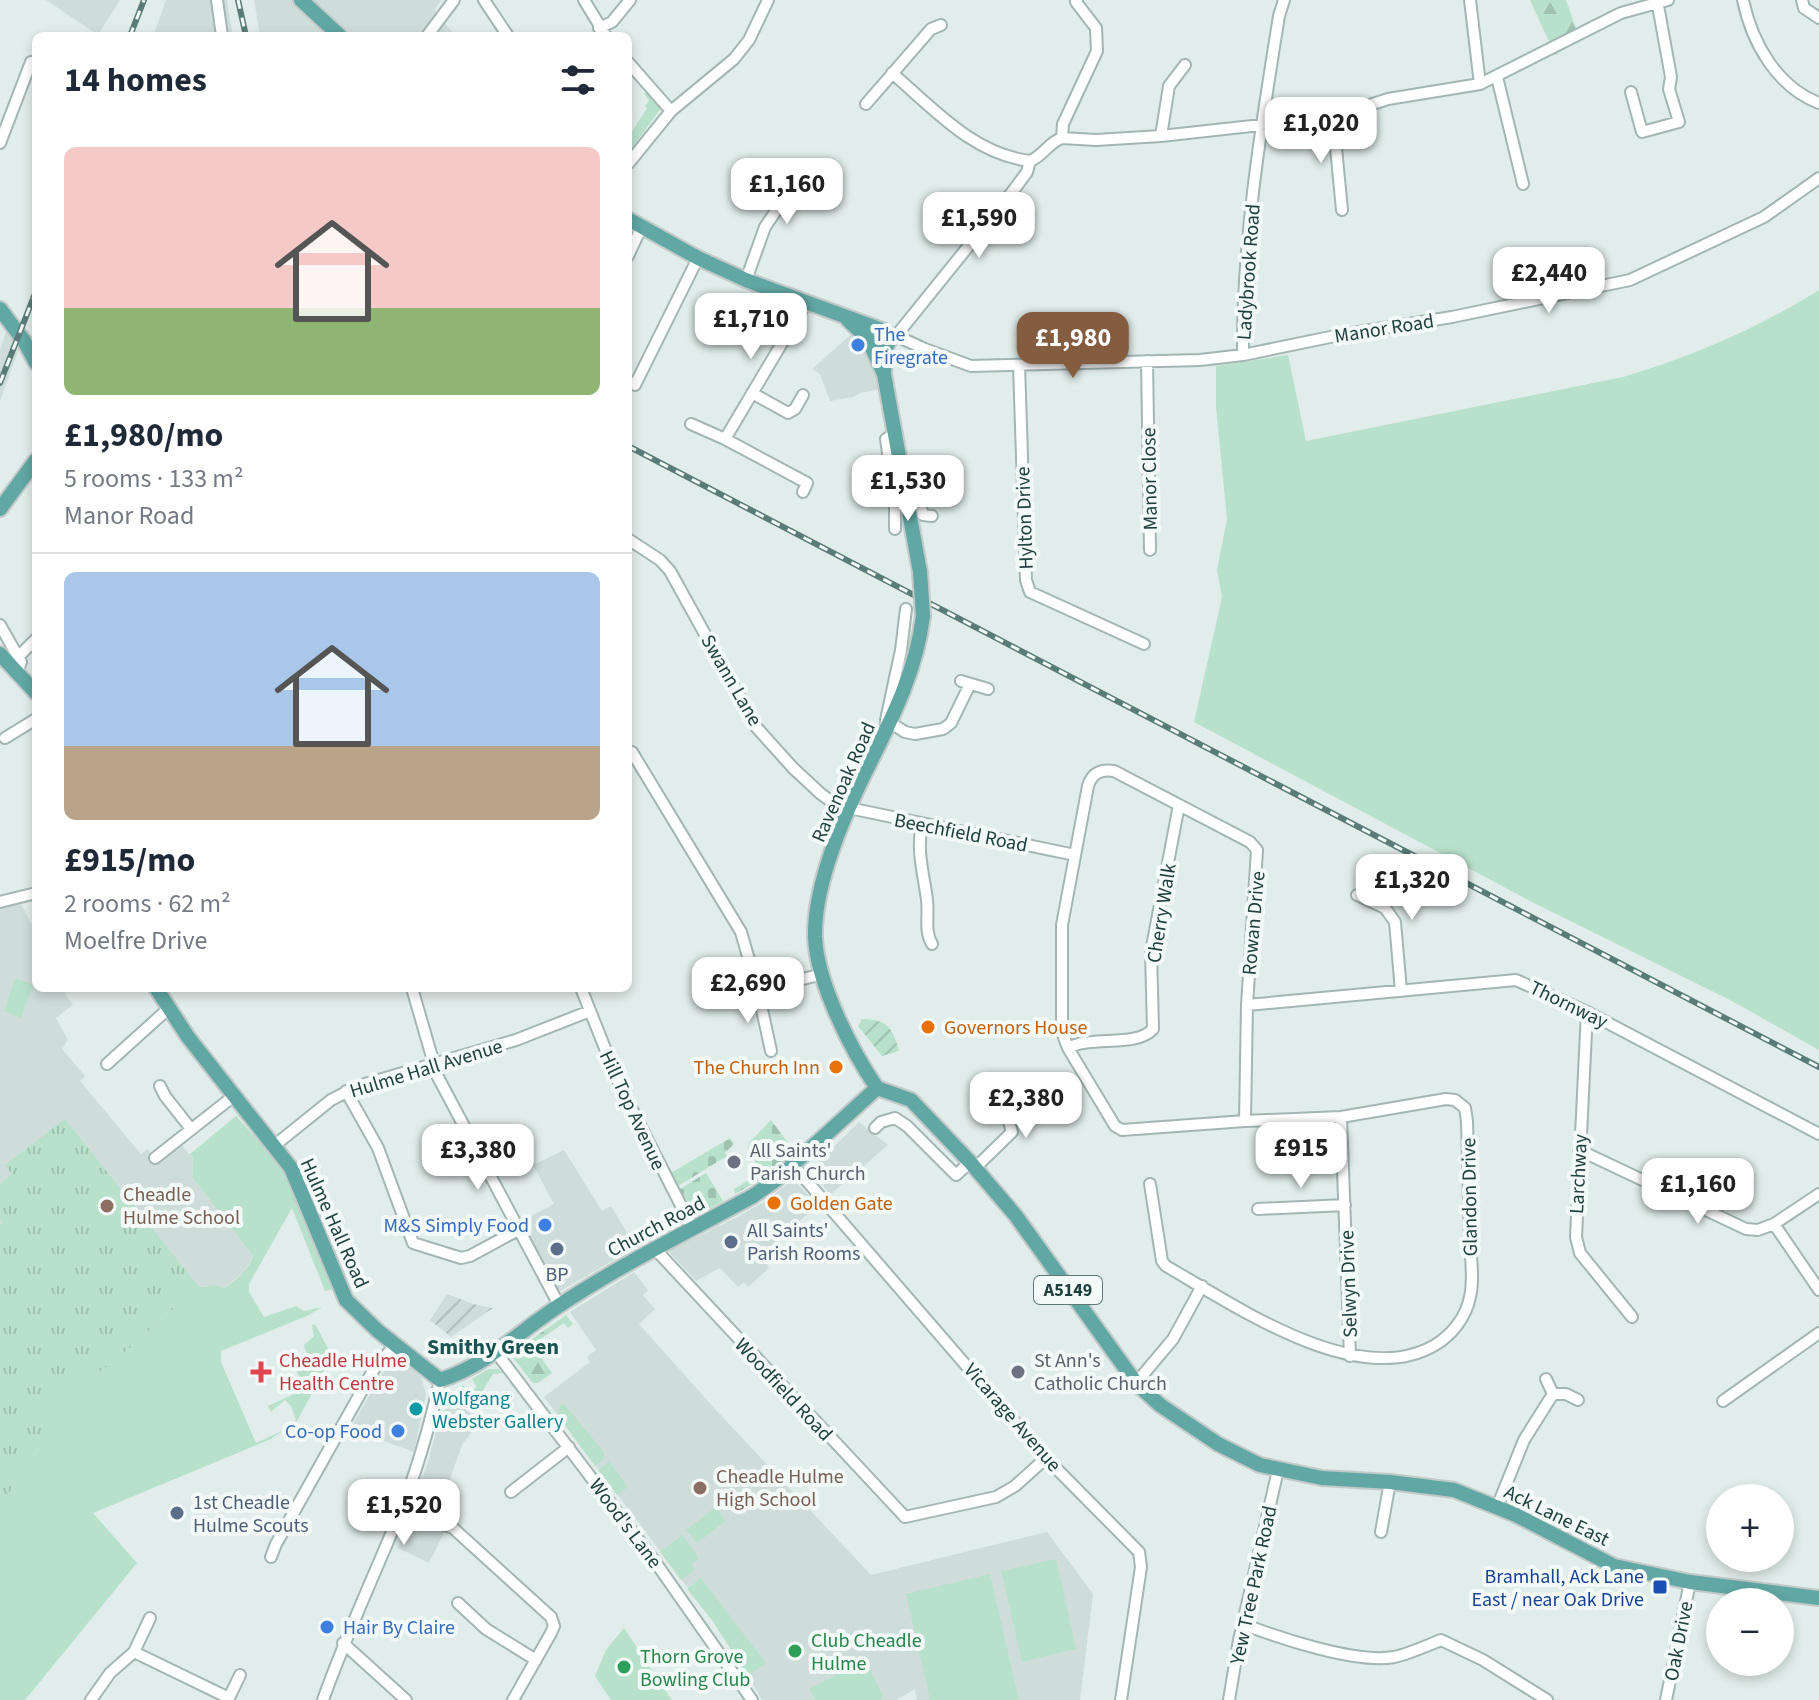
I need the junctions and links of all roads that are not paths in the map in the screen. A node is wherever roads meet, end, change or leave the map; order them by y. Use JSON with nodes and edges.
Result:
{"nodes":[{"id":1,"x":217,"y":0,"type":"edge"},
{"id":2,"x":301,"y":0,"type":"edge"},
{"id":3,"x":454,"y":0,"type":"edge"},
{"id":4,"x":484,"y":0,"type":"edge"},
{"id":5,"x":584,"y":0,"type":"edge"},
{"id":6,"x":630,"y":0,"type":"edge"},
{"id":7,"x":768,"y":0,"type":"edge"},
{"id":8,"x":1284,"y":0,"type":"edge"},
{"id":9,"x":1470,"y":0,"type":"edge"},
{"id":10,"x":1743,"y":0,"type":"edge"},
{"id":11,"x":1802,"y":0,"type":"edge"},
{"id":12,"x":1074,"y":1,"type":"edge"},
{"id":13,"x":1661,"y":1,"type":"edge"},
{"id":14,"x":1819,"y":18,"type":"edge"},
{"id":15,"x":941,"y":25,"type":"dead end"},
{"id":16,"x":221,"y":32,"type":"edge"},
{"id":17,"x":336,"y":32,"type":"edge"},
{"id":18,"x":430,"y":32,"type":"edge"},
{"id":19,"x":505,"y":32,"type":"edge"},
{"id":20,"x":602,"y":32,"type":"edge"},
{"id":21,"x":31,"y":62,"type":"dead end"},
{"id":22,"x":1185,"y":65,"type":"dead end"},
{"id":23,"x":632,"y":67,"type":"edge"},
{"id":24,"x":892,"y":73,"type":"junction"},
{"id":25,"x":1497,"y":77,"type":"junction"},
{"id":26,"x":1480,"y":84,"type":"junction"},
{"id":27,"x":1631,"y":92,"type":"dead end"},
{"id":28,"x":1819,"y":103,"type":"edge"},
{"id":29,"x":866,"y":104,"type":"dead end"},
{"id":30,"x":671,"y":111,"type":"junction"},
{"id":31,"x":1333,"y":117,"type":"junction"},
{"id":32,"x":1262,"y":124,"type":"junction"},
{"id":33,"x":1161,"y":136,"type":"junction"},
{"id":34,"x":1062,"y":138,"type":"junction"},
{"id":35,"x":0,"y":143,"type":"edge"},
{"id":36,"x":632,"y":159,"type":"edge"},
{"id":37,"x":1030,"y":161,"type":"junction"},
{"id":38,"x":825,"y":170,"type":"dead end"},
{"id":39,"x":1819,"y":178,"type":"edge"},
{"id":40,"x":1523,"y":184,"type":"dead end"},
{"id":41,"x":1342,"y":210,"type":"dead end"},
{"id":42,"x":634,"y":224,"type":"edge"},
{"id":43,"x":698,"y":258,"type":"junction"},
{"id":44,"x":746,"y":280,"type":"junction"},
{"id":45,"x":807,"y":301,"type":"junction"},
{"id":46,"x":0,"y":309,"type":"edge"},
{"id":47,"x":882,"y":339,"type":"junction"},
{"id":48,"x":1243,"y":355,"type":"junction"},
{"id":49,"x":32,"y":356,"type":"edge"},
{"id":50,"x":1147,"y":361,"type":"junction"},
{"id":51,"x":1019,"y":365,"type":"junction"},
{"id":52,"x":632,"y":383,"type":"edge"},
{"id":53,"x":752,"y":393,"type":"junction"},
{"id":54,"x":803,"y":395,"type":"dead end"},
{"id":55,"x":691,"y":424,"type":"dead end"},
{"id":56,"x":896,"y":433,"type":"junction"},
{"id":57,"x":725,"y":439,"type":"junction"},
{"id":58,"x":31,"y":479,"type":"edge"},
{"id":59,"x":905,"y":484,"type":"junction"},
{"id":60,"x":803,"y":492,"type":"dead end"},
{"id":61,"x":0,"y":509,"type":"edge"},
{"id":62,"x":932,"y":516,"type":"dead end"},
{"id":63,"x":895,"y":529,"type":"dead end"},
{"id":64,"x":632,"y":542,"type":"edge"},
{"id":65,"x":1150,"y":550,"type":"dead end"},
{"id":66,"x":906,"y":609,"type":"dead end"},
{"id":67,"x":0,"y":625,"type":"edge"},
{"id":68,"x":32,"y":643,"type":"edge"},
{"id":69,"x":1144,"y":644,"type":"dead end"},
{"id":70,"x":0,"y":654,"type":"edge"},
{"id":71,"x":19,"y":656,"type":"junction"},
{"id":72,"x":17,"y":673,"type":"junction"},
{"id":73,"x":32,"y":689,"type":"edge"},
{"id":74,"x":988,"y":689,"type":"dead end"},
{"id":75,"x":32,"y":721,"type":"edge"},
{"id":76,"x":891,"y":722,"type":"junction"},
{"id":77,"x":5,"y":738,"type":"dead end"},
{"id":78,"x":632,"y":752,"type":"dead end"},
{"id":79,"x":1179,"y":805,"type":"junction"},
{"id":80,"x":848,"y":810,"type":"junction"},
{"id":81,"x":922,"y":825,"type":"junction"},
{"id":82,"x":1075,"y":855,"type":"junction"},
{"id":83,"x":32,"y":894,"type":"edge"},
{"id":84,"x":1357,"y":895,"type":"dead end"},
{"id":85,"x":0,"y":902,"type":"edge"},
{"id":86,"x":932,"y":944,"type":"dead end"},
{"id":87,"x":822,"y":974,"type":"junction"},
{"id":88,"x":758,"y":991,"type":"junction"},
{"id":89,"x":1401,"y":991,"type":"junction"},
{"id":90,"x":158,"y":992,"type":"edge"},
{"id":91,"x":413,"y":992,"type":"edge"},
{"id":92,"x":583,"y":992,"type":"edge"},
{"id":93,"x":1247,"y":1005,"type":"junction"},
{"id":94,"x":168,"y":1009,"type":"junction"},
{"id":95,"x":590,"y":1011,"type":"junction"},
{"id":96,"x":1587,"y":1012,"type":"junction"},
{"id":97,"x":1068,"y":1048,"type":"junction"},
{"id":98,"x":771,"y":1051,"type":"dead end"},
{"id":99,"x":107,"y":1064,"type":"dead end"},
{"id":100,"x":433,"y":1064,"type":"junction"},
{"id":101,"x":160,"y":1086,"type":"dead end"},
{"id":102,"x":877,"y":1088,"type":"junction"},
{"id":103,"x":346,"y":1091,"type":"junction"},
{"id":104,"x":235,"y":1095,"type":"junction"},
{"id":105,"x":995,"y":1098,"type":"dead end"},
{"id":106,"x":1341,"y":1117,"type":"junction"},
{"id":107,"x":1245,"y":1121,"type":"junction"},
{"id":108,"x":875,"y":1128,"type":"dead end"},
{"id":109,"x":191,"y":1129,"type":"junction"},
{"id":110,"x":1819,"y":1134,"type":"edge"},
{"id":111,"x":275,"y":1145,"type":"junction"},
{"id":112,"x":1579,"y":1150,"type":"junction"},
{"id":113,"x":155,"y":1158,"type":"dead end"},
{"id":114,"x":793,"y":1165,"type":"junction"},
{"id":115,"x":972,"y":1165,"type":"junction"},
{"id":116,"x":1150,"y":1184,"type":"dead end"},
{"id":117,"x":1819,"y":1194,"type":"edge"},
{"id":118,"x":1345,"y":1205,"type":"junction"},
{"id":119,"x":1258,"y":1209,"type":"dead end"},
{"id":120,"x":1774,"y":1224,"type":"junction"},
{"id":121,"x":693,"y":1229,"type":"junction"},
{"id":122,"x":518,"y":1230,"type":"junction"},
{"id":123,"x":655,"y":1249,"type":"junction"},
{"id":124,"x":1202,"y":1286,"type":"junction"},
{"id":125,"x":1819,"y":1290,"type":"edge"},
{"id":126,"x":559,"y":1305,"type":"junction"},
{"id":127,"x":1632,"y":1317,"type":"dead end"},
{"id":128,"x":1819,"y":1333,"type":"edge"},
{"id":129,"x":395,"y":1345,"type":"junction"},
{"id":130,"x":495,"y":1351,"type":"junction"},
{"id":131,"x":1350,"y":1356,"type":"junction"},
{"id":132,"x":1546,"y":1379,"type":"dead end"},
{"id":133,"x":440,"y":1380,"type":"junction"},
{"id":134,"x":1136,"y":1383,"type":"junction"},
{"id":135,"x":1553,"y":1394,"type":"junction"},
{"id":136,"x":1578,"y":1400,"type":"dead end"},
{"id":137,"x":1723,"y":1401,"type":"dead end"},
{"id":138,"x":569,"y":1447,"type":"junction"},
{"id":139,"x":1046,"y":1458,"type":"junction"},
{"id":140,"x":1278,"y":1470,"type":"junction"},
{"id":141,"x":1390,"y":1482,"type":"junction"},
{"id":142,"x":511,"y":1492,"type":"dead end"},
{"id":143,"x":1497,"y":1507,"type":"junction"},
{"id":144,"x":401,"y":1509,"type":"junction"},
{"id":145,"x":1381,"y":1532,"type":"dead end"},
{"id":146,"x":271,"y":1557,"type":"dead end"},
{"id":147,"x":1690,"y":1582,"type":"junction"},
{"id":148,"x":1819,"y":1598,"type":"edge"},
{"id":149,"x":459,"y":1609,"type":"dead end"},
{"id":150,"x":150,"y":1618,"type":"dead end"},
{"id":151,"x":1243,"y":1624,"type":"junction"},
{"id":152,"x":343,"y":1643,"type":"junction"},
{"id":153,"x":134,"y":1652,"type":"junction"},
{"id":154,"x":536,"y":1660,"type":"junction"},
{"id":155,"x":240,"y":1675,"type":"dead end"},
{"id":156,"x":228,"y":1699,"type":"edge"},
{"id":157,"x":91,"y":1700,"type":"edge"},
{"id":158,"x":323,"y":1700,"type":"edge"},
{"id":159,"x":406,"y":1700,"type":"edge"},
{"id":160,"x":513,"y":1700,"type":"edge"},
{"id":161,"x":752,"y":1700,"type":"edge"},
{"id":162,"x":1121,"y":1700,"type":"edge"},
{"id":163,"x":1229,"y":1700,"type":"edge"},
{"id":164,"x":1547,"y":1700,"type":"edge"},
{"id":165,"x":1666,"y":1700,"type":"edge"}],
"edges":[{"from":1,"to":16,"type":"street"},
{"from":2,"to":17,"type":"main road"},
{"from":3,"to":18,"type":"street"},
{"from":4,"to":19,"type":"street"},
{"from":5,"to":20,"type":"street"},
{"from":6,"to":20,"type":"street"},
{"from":7,"to":30,"type":"street"},
{"from":8,"to":32,"type":"street","name":"Ladybrook Road"},
{"from":9,"to":26,"type":"street"},
{"from":10,"to":28,"type":"street"},
{"from":11,"to":14,"type":"street"},
{"from":12,"to":34,"type":"street"},
{"from":13,"to":25,"type":"street"},
{"from":13,"to":27,"type":"street"},
{"from":15,"to":24,"type":"street"},
{"from":21,"to":35,"type":"street"},
{"from":22,"to":33,"type":"street"},
{"from":23,"to":30,"type":"street"},
{"from":24,"to":29,"type":"street"},
{"from":24,"to":37,"type":"street"},
{"from":25,"to":26,"type":"street"},
{"from":25,"to":40,"type":"street"},
{"from":26,"to":31,"type":"street"},
{"from":30,"to":36,"type":"street"},
{"from":31,"to":32,"type":"street"},
{"from":31,"to":41,"type":"street"},
{"from":32,"to":33,"type":"street"},
{"from":32,"to":48,"type":"street","name":"Ladybrook Road"},
{"from":33,"to":34,"type":"street"},
{"from":34,"to":37,"type":"street"},
{"from":37,"to":47,"type":"street"},
{"from":38,"to":44,"type":"street"},
{"from":39,"to":48,"type":"street","name":"Manor Road"},
{"from":42,"to":43,"type":"main road"},
{"from":43,"to":44,"type":"main road"},
{"from":43,"to":52,"type":"street"},
{"from":44,"to":45,"type":"main road"},
{"from":45,"to":47,"type":"main road"},
{"from":45,"to":53,"type":"street"},
{"from":46,"to":49,"type":"main road"},
{"from":47,"to":51,"type":"street","name":"Manor Road"},
{"from":47,"to":56,"type":"main road","name":"Ravenoak Road"},
{"from":48,"to":50,"type":"street","name":"Manor Road"},
{"from":50,"to":51,"type":"street","name":"Manor Road"},
{"from":50,"to":65,"type":"street","name":"Manor Close"},
{"from":51,"to":69,"type":"street","name":"Hylton Drive"},
{"from":53,"to":54,"type":"street"},
{"from":53,"to":57,"type":"street"},
{"from":55,"to":57,"type":"street"},
{"from":56,"to":59,"type":"main road","name":"Ravenoak Road"},
{"from":56,"to":63,"type":"street","name":"Ravenoak Road"},
{"from":57,"to":60,"type":"street"},
{"from":58,"to":61,"type":"main road"},
{"from":59,"to":62,"type":"street","name":"Ravenoak Road"},
{"from":59,"to":76,"type":"main road","name":"Ravenoak Road","bridge":true},
{"from":64,"to":80,"type":"street","name":"Swann Lane"},
{"from":66,"to":76,"type":"street"},
{"from":67,"to":71,"type":"street"},
{"from":68,"to":71,"type":"street"},
{"from":70,"to":72,"type":"main road"},
{"from":71,"to":72,"type":"street"},
{"from":72,"to":73,"type":"main road"},
{"from":74,"to":76,"type":"street"},
{"from":75,"to":77,"type":"street"},
{"from":76,"to":80,"type":"main road","name":"Ravenoak Road"},
{"from":78,"to":88,"type":"street"},
{"from":79,"to":82,"type":"street","name":"Rowan Drive"},
{"from":79,"to":93,"type":"street","name":"Rowan Drive"},
{"from":79,"to":97,"type":"street","name":"Cherry Walk"},
{"from":80,"to":81,"type":"street","name":"Beechfield Road"},
{"from":80,"to":87,"type":"main road","name":"Ravenoak Road"},
{"from":81,"to":82,"type":"street","name":"Beechfield Road"},
{"from":81,"to":86,"type":"street"},
{"from":82,"to":97,"type":"street","name":"Glandon Drive"},
{"from":83,"to":85,"type":"street"},
{"from":84,"to":89,"type":"street"},
{"from":87,"to":88,"type":"street"},
{"from":87,"to":102,"type":"main road","name":"Ravenoak Road"},
{"from":88,"to":98,"type":"street"},
{"from":89,"to":93,"type":"street","name":"Thornway"},
{"from":89,"to":96,"type":"street","name":"Thornway"},
{"from":90,"to":94,"type":"main road","name":"Hulme Hall Road"},
{"from":91,"to":100,"type":"street"},
{"from":92,"to":95,"type":"street","name":"Hill Top Avenue"},
{"from":93,"to":107,"type":"street","name":"Rowan Drive"},
{"from":94,"to":99,"type":"street"},
{"from":94,"to":104,"type":"main road","name":"Hulme Hall Road"},
{"from":95,"to":100,"type":"street","name":"Hulme Hall Avenue"},
{"from":95,"to":121,"type":"street","name":"Hill Top Avenue"},
{"from":96,"to":110,"type":"street","name":"Thornway"},
{"from":96,"to":112,"type":"street","name":"Larchway"},
{"from":97,"to":107,"type":"street","name":"Glandon Drive"},
{"from":100,"to":103,"type":"street","name":"Hulme Hall Avenue"},
{"from":100,"to":122,"type":"street"},
{"from":101,"to":109,"type":"street"},
{"from":102,"to":114,"type":"main road","name":"Church Road"},
{"from":102,"to":115,"type":"main road","number":"A5149"},
{"from":103,"to":111,"type":"street","name":"Hulme Hall Avenue"},
{"from":103,"to":122,"type":"street"},
{"from":104,"to":109,"type":"street"},
{"from":104,"to":111,"type":"main road","name":"Hulme Hall Road"},
{"from":105,"to":115,"type":"street"},
{"from":106,"to":107,"type":"street","name":"Glandon Drive"},
{"from":106,"to":118,"type":"street","name":"Selwyn Drive"},
{"from":106,"to":131,"type":"street","name":"Glandon Drive"},
{"from":108,"to":115,"type":"street"},
{"from":109,"to":113,"type":"street"},
{"from":111,"to":129,"type":"main road","name":"Hulme Hall Road"},
{"from":112,"to":120,"type":"street"},
{"from":112,"to":127,"type":"street","name":"Larchway"},
{"from":114,"to":121,"type":"main road","name":"Church Road"},
{"from":114,"to":139,"type":"street","name":"Vicarage Avenue"},
{"from":115,"to":134,"type":"main road","number":"A5149"},
{"from":116,"to":124,"type":"street","name":"Glandon Drive"},
{"from":117,"to":120,"type":"street"},
{"from":118,"to":119,"type":"street"},
{"from":118,"to":131,"type":"street","name":"Selwyn Drive"},
{"from":120,"to":125,"type":"street"},
{"from":121,"to":123,"type":"main road","name":"Church Road"},
{"from":122,"to":126,"type":"street"},
{"from":123,"to":126,"type":"main road","name":"Church Road"},
{"from":123,"to":139,"type":"street","name":"Woodfield Road"},
{"from":124,"to":131,"type":"street","name":"Glandon Drive"},
{"from":124,"to":134,"type":"street"},
{"from":126,"to":130,"type":"main road","name":"Church Road"},
{"from":128,"to":137,"type":"street"},
{"from":129,"to":133,"type":"main road","name":"Hulme Hall Road"},
{"from":129,"to":146,"type":"street"},
{"from":130,"to":133,"type":"main road","name":"Church Road"},
{"from":130,"to":138,"type":"street","name":"Wood's Lane"},
{"from":132,"to":135,"type":"street"},
{"from":133,"to":144,"type":"street"},
{"from":134,"to":140,"type":"main road","number":"A5149"},
{"from":135,"to":136,"type":"street"},
{"from":135,"to":143,"type":"street"},
{"from":138,"to":142,"type":"street"},
{"from":138,"to":161,"type":"street","name":"Wood's Lane"},
{"from":139,"to":162,"type":"street","name":"Vicarage Avenue"},
{"from":140,"to":141,"type":"main road","name":"Ack Lane East","number":"A5149"},
{"from":140,"to":151,"type":"street","name":"Yew Tree Park Road"},
{"from":141,"to":143,"type":"main road","name":"Ack Lane East","number":"A5149"},
{"from":141,"to":145,"type":"street"},
{"from":143,"to":147,"type":"main road","name":"Ack Lane East","number":"A5149"},
{"from":144,"to":152,"type":"street"},
{"from":144,"to":154,"type":"street"},
{"from":147,"to":148,"type":"main road","name":"Ack Lane East","number":"A5149"},
{"from":147,"to":165,"type":"street","name":"Oak Drive"},
{"from":149,"to":154,"type":"street"},
{"from":150,"to":153,"type":"street"},
{"from":151,"to":163,"type":"street","name":"Yew Tree Park Road"},
{"from":151,"to":164,"type":"street"},
{"from":152,"to":158,"type":"street"},
{"from":152,"to":159,"type":"street"},
{"from":153,"to":156,"type":"street"},
{"from":153,"to":157,"type":"street"},
{"from":154,"to":160,"type":"street"},
{"from":155,"to":156,"type":"street"}]}
